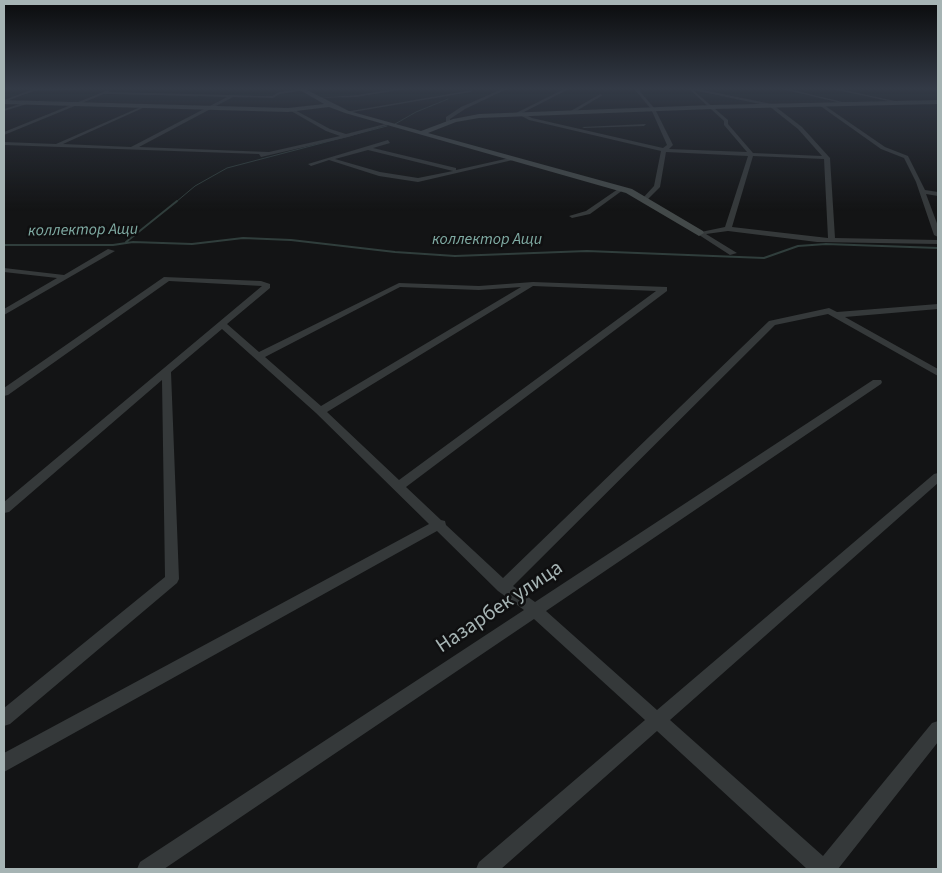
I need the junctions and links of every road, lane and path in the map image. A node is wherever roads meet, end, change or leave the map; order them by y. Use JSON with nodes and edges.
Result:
{"nodes":[{"id":1,"x":91,"y":130,"type":"edge"},
{"id":2,"x":168,"y":130,"type":"edge"},
{"id":3,"x":328,"y":130,"type":"edge"},
{"id":4,"x":368,"y":130,"type":"edge"},
{"id":5,"x":409,"y":130,"type":"edge"},
{"id":6,"x":429,"y":130,"type":"edge"},
{"id":7,"x":576,"y":130,"type":"edge"},
{"id":8,"x":663,"y":130,"type":"edge"},
{"id":9,"x":731,"y":130,"type":"edge"},
{"id":10,"x":802,"y":130,"type":"edge"},
{"id":11,"x":857,"y":130,"type":"edge"},
{"id":12,"x":421,"y":133,"type":"junction"},
{"id":13,"x":346,"y":136,"type":"junction"},
{"id":14,"x":388,"y":142,"type":"dead end"},
{"id":15,"x":4,"y":144,"type":"edge"},
{"id":16,"x":56,"y":146,"type":"junction"},
{"id":17,"x":368,"y":148,"type":"junction"},
{"id":18,"x":131,"y":149,"type":"junction"},
{"id":19,"x":664,"y":150,"type":"junction"},
{"id":20,"x":268,"y":153,"type":"junction"},
{"id":21,"x":751,"y":154,"type":"junction"},
{"id":22,"x":250,"y":158,"type":"dead end"},
{"id":23,"x":827,"y":158,"type":"junction"},
{"id":24,"x":514,"y":159,"type":"junction"},
{"id":25,"x":330,"y":160,"type":"junction"},
{"id":26,"x":310,"y":164,"type":"dead end"},
{"id":27,"x":458,"y":170,"type":"junction"},
{"id":28,"x":621,"y":189,"type":"junction"},
{"id":29,"x":923,"y":192,"type":"junction"},
{"id":30,"x":938,"y":194,"type":"edge"},
{"id":31,"x":644,"y":200,"type":"junction"},
{"id":32,"x":572,"y":216,"type":"dead end"},
{"id":33,"x":728,"y":229,"type":"junction"},
{"id":34,"x":699,"y":233,"type":"junction"},
{"id":35,"x":938,"y":235,"type":"edge"},
{"id":36,"x":832,"y":240,"type":"junction"},
{"id":37,"x":938,"y":242,"type":"edge"},
{"id":38,"x":111,"y":251,"type":"dead end"},
{"id":39,"x":734,"y":253,"type":"dead end"},
{"id":40,"x":4,"y":270,"type":"edge"},
{"id":41,"x":65,"y":277,"type":"junction"},
{"id":42,"x":533,"y":284,"type":"junction"},
{"id":43,"x":938,"y":306,"type":"edge"},
{"id":44,"x":4,"y":312,"type":"edge"},
{"id":45,"x":835,"y":315,"type":"junction"},
{"id":46,"x":223,"y":325,"type":"junction"},
{"id":47,"x":260,"y":356,"type":"junction"},
{"id":48,"x":167,"y":373,"type":"junction"},
{"id":49,"x":938,"y":373,"type":"edge"},
{"id":50,"x":876,"y":382,"type":"dead end"},
{"id":51,"x":4,"y":393,"type":"edge"},
{"id":52,"x":320,"y":411,"type":"junction"},
{"id":53,"x":938,"y":477,"type":"edge"},
{"id":54,"x":399,"y":486,"type":"junction"},
{"id":55,"x":4,"y":509,"type":"edge"},
{"id":56,"x":440,"y":524,"type":"junction"},
{"id":57,"x":503,"y":587,"type":"junction"},
{"id":58,"x":535,"y":610,"type":"junction"},
{"id":59,"x":4,"y":718,"type":"edge"},
{"id":60,"x":658,"y":720,"type":"junction"},
{"id":61,"x":938,"y":729,"type":"edge"},
{"id":62,"x":4,"y":763,"type":"edge"},
{"id":63,"x":147,"y":869,"type":"edge"},
{"id":64,"x":486,"y":869,"type":"edge"},
{"id":65,"x":823,"y":869,"type":"edge"}],
"edges":[{"from":1,"to":16,"type":"street"},
{"from":2,"to":18,"type":"street"},
{"from":3,"to":13,"type":"street"},
{"from":4,"to":13,"type":"street"},
{"from":5,"to":12,"type":"main road"},
{"from":6,"to":12,"type":"main road"},
{"from":7,"to":19,"type":"street"},
{"from":8,"to":19,"type":"street"},
{"from":9,"to":21,"type":"street"},
{"from":10,"to":23,"type":"street"},
{"from":11,"to":29,"type":"street"},
{"from":12,"to":24,"type":"main road"},
{"from":13,"to":20,"type":"street"},
{"from":14,"to":17,"type":"street"},
{"from":15,"to":16,"type":"street"},
{"from":16,"to":18,"type":"street"},
{"from":17,"to":25,"type":"street"},
{"from":17,"to":27,"type":"street"},
{"from":18,"to":20,"type":"street"},
{"from":19,"to":21,"type":"street"},
{"from":19,"to":31,"type":"street"},
{"from":20,"to":22,"type":"street"},
{"from":21,"to":23,"type":"street"},
{"from":21,"to":33,"type":"street"},
{"from":23,"to":36,"type":"street"},
{"from":24,"to":27,"type":"street"},
{"from":24,"to":28,"type":"main road"},
{"from":25,"to":26,"type":"street"},
{"from":25,"to":27,"type":"street"},
{"from":28,"to":31,"type":"main road"},
{"from":28,"to":32,"type":"street"},
{"from":29,"to":30,"type":"street"},
{"from":29,"to":35,"type":"street"},
{"from":31,"to":34,"type":"main road"},
{"from":33,"to":34,"type":"street"},
{"from":33,"to":36,"type":"street"},
{"from":34,"to":39,"type":"street"},
{"from":36,"to":37,"type":"street"},
{"from":38,"to":41,"type":"street"},
{"from":40,"to":41,"type":"street"},
{"from":41,"to":44,"type":"street"},
{"from":42,"to":47,"type":"street"},
{"from":42,"to":52,"type":"street"},
{"from":42,"to":54,"type":"street"},
{"from":43,"to":45,"type":"street"},
{"from":45,"to":49,"type":"street"},
{"from":45,"to":57,"type":"street"},
{"from":46,"to":47,"type":"street"},
{"from":46,"to":48,"type":"street"},
{"from":46,"to":51,"type":"street"},
{"from":47,"to":52,"type":"street"},
{"from":48,"to":55,"type":"street"},
{"from":48,"to":59,"type":"street"},
{"from":50,"to":58,"type":"street","name":"Назарбек улица"},
{"from":52,"to":54,"type":"street"},
{"from":53,"to":60,"type":"street"},
{"from":54,"to":56,"type":"street"},
{"from":56,"to":57,"type":"street"},
{"from":56,"to":62,"type":"street"},
{"from":57,"to":58,"type":"street"},
{"from":58,"to":60,"type":"street"},
{"from":58,"to":63,"type":"street","name":"Назарбек улица"},
{"from":60,"to":64,"type":"street"},
{"from":60,"to":65,"type":"street"},
{"from":61,"to":65,"type":"street"}]}
